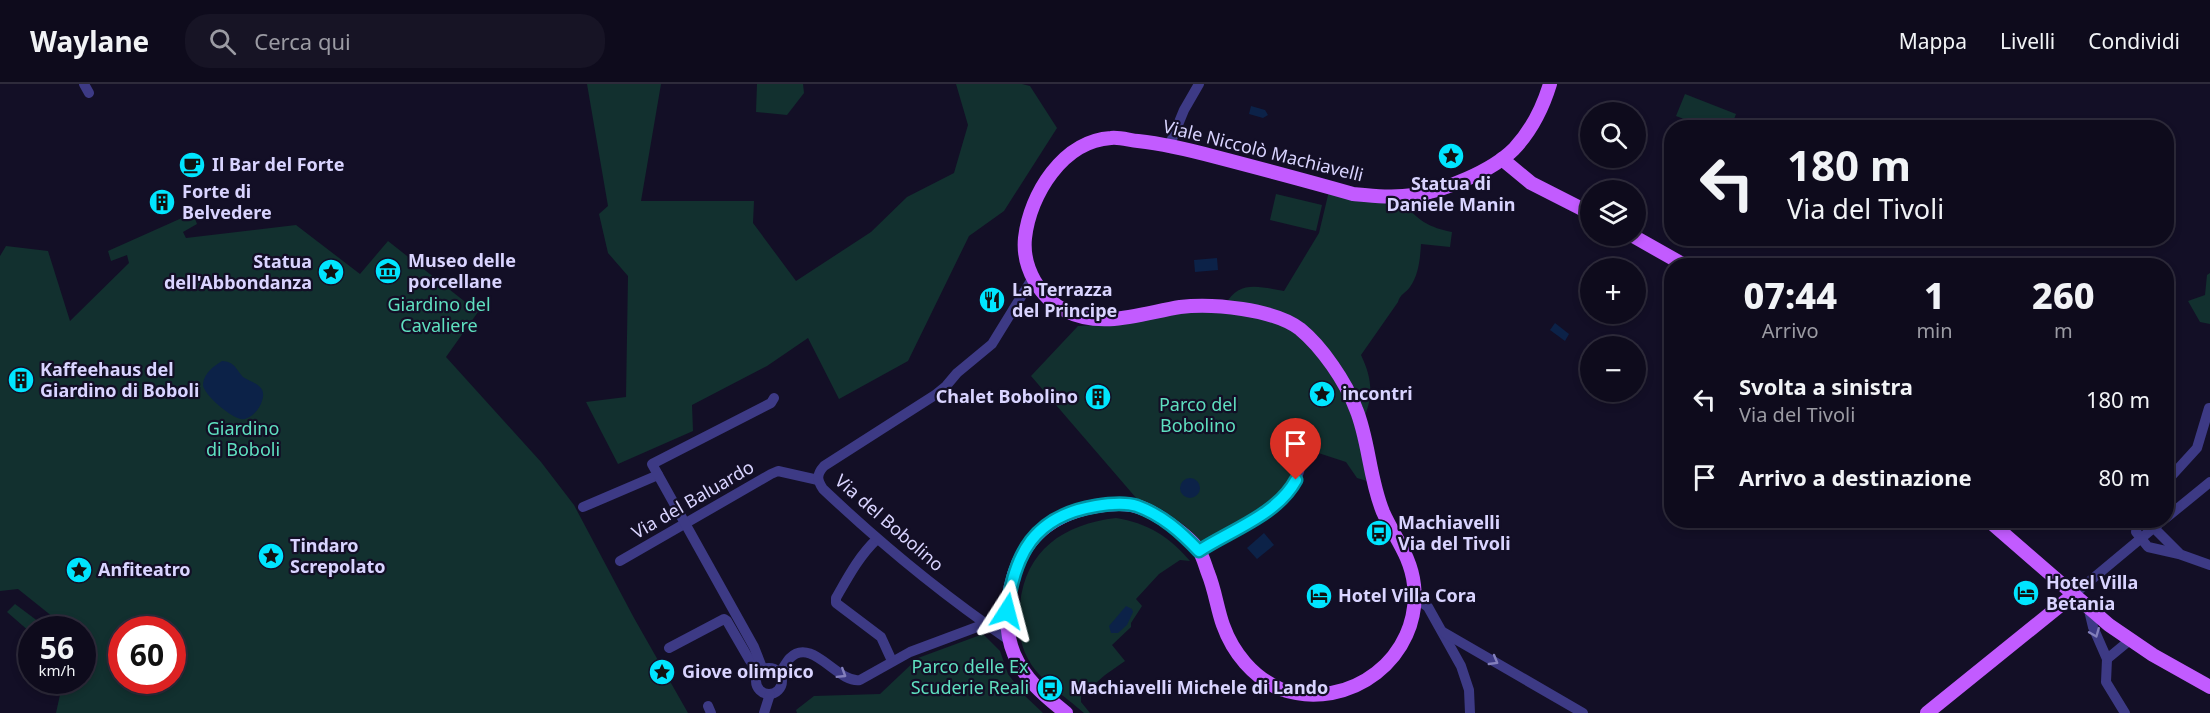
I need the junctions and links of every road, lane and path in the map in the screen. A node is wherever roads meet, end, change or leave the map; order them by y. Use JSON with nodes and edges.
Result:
{"nodes":[{"id":1,"x":1199,"y":84,"type":"edge"},
{"id":2,"x":1550,"y":84,"type":"edge"},
{"id":3,"x":1170,"y":144,"type":"junction"},
{"id":4,"x":1502,"y":159,"type":"junction"},
{"id":5,"x":1580,"y":208,"type":"edge"},
{"id":6,"x":1646,"y":243,"type":"edge"},
{"id":7,"x":1672,"y":258,"type":"edge"},
{"id":8,"x":1032,"y":279,"type":"junction"},
{"id":9,"x":774,"y":398,"type":"dead end"},
{"id":10,"x":2209,"y":408,"type":"edge"},
{"id":11,"x":1302,"y":458,"type":"dead end"},
{"id":12,"x":2174,"y":473,"type":"edge"},
{"id":13,"x":658,"y":475,"type":"junction"},
{"id":14,"x":818,"y":480,"type":"junction"},
{"id":15,"x":2210,"y":482,"type":"edge"},
{"id":16,"x":584,"y":507,"type":"dead end"},
{"id":17,"x":2174,"y":512,"type":"edge"},
{"id":18,"x":685,"y":523,"type":"junction"},
{"id":19,"x":1997,"y":528,"type":"edge"},
{"id":20,"x":2137,"y":528,"type":"edge"},
{"id":21,"x":2154,"y":528,"type":"joint"},
{"id":22,"x":877,"y":539,"type":"junction"},
{"id":23,"x":2141,"y":539,"type":"junction"},
{"id":24,"x":1199,"y":551,"type":"junction"},
{"id":25,"x":2179,"y":554,"type":"junction"},
{"id":26,"x":620,"y":561,"type":"dead end"},
{"id":27,"x":2210,"y":565,"type":"edge"},
{"id":28,"x":2073,"y":595,"type":"junction"},
{"id":29,"x":1415,"y":598,"type":"junction"},
{"id":30,"x":2088,"y":606,"type":"junction"},
{"id":31,"x":985,"y":624,"type":"junction"},
{"id":32,"x":1443,"y":632,"type":"junction"},
{"id":33,"x":1009,"y":640,"type":"junction"},
{"id":34,"x":2130,"y":640,"type":"junction"},
{"id":35,"x":669,"y":648,"type":"dead end"},
{"id":36,"x":2107,"y":659,"type":"junction"},
{"id":37,"x":892,"y":662,"type":"junction"},
{"id":38,"x":761,"y":671,"type":"junction"},
{"id":39,"x":779,"y":674,"type":"junction"},
{"id":40,"x":2210,"y":687,"type":"edge"},
{"id":41,"x":770,"y":694,"type":"junction"},
{"id":42,"x":764,"y":713,"type":"edge"},
{"id":43,"x":1066,"y":713,"type":"edge"},
{"id":44,"x":1470,"y":713,"type":"edge"},
{"id":45,"x":1583,"y":713,"type":"edge"},
{"id":46,"x":1927,"y":713,"type":"edge"},
{"id":47,"x":2125,"y":713,"type":"edge"}],
"edges":[{"from":1,"to":3,"type":"street"},
{"from":2,"to":4,"type":"main road","name":"Viale Niccolò Machiavelli"},
{"from":3,"to":4,"type":"main road","name":"Viale Niccolò Machiavelli"},
{"from":3,"to":8,"type":"main road","name":"Viale Niccolò Machiavelli"},
{"from":4,"to":5,"type":"main road"},
{"from":6,"to":7,"type":"main road"},
{"from":8,"to":14,"type":"street","name":"Via del Bobolino"},
{"from":8,"to":29,"type":"main road"},
{"from":9,"to":13,"type":"street"},
{"from":10,"to":12,"type":"street"},
{"from":11,"to":24,"type":"street"},
{"from":13,"to":16,"type":"street"},
{"from":13,"to":18,"type":"street"},
{"from":14,"to":18,"type":"street","name":"Via del Baluardo"},
{"from":14,"to":22,"type":"street","name":"Via del Bobolino"},
{"from":15,"to":17,"type":"street"},
{"from":18,"to":26,"type":"street","name":"Via del Baluardo"},
{"from":18,"to":38,"type":"street"},
{"from":19,"to":28,"type":"main road"},
{"from":20,"to":23,"type":"street"},
{"from":21,"to":23,"type":"street"},
{"from":21,"to":25,"type":"street"},
{"from":22,"to":31,"type":"street","name":"Via del Bobolino"},
{"from":22,"to":37,"type":"street"},
{"from":23,"to":25,"type":"street"},
{"from":23,"to":28,"type":"street"},
{"from":24,"to":29,"type":"main road"},
{"from":24,"to":33,"type":"main road"},
{"from":25,"to":27,"type":"street"},
{"from":28,"to":30,"type":"main road"},
{"from":28,"to":46,"type":"main road"},
{"from":29,"to":32,"type":"street"},
{"from":30,"to":34,"type":"main road"},
{"from":30,"to":36,"type":"street","one_way":true},
{"from":31,"to":33,"type":"street","name":"Via del Bobolino"},
{"from":31,"to":37,"type":"street"},
{"from":32,"to":44,"type":"street"},
{"from":32,"to":45,"type":"street","one_way":true},
{"from":33,"to":43,"type":"main road"},
{"from":34,"to":36,"type":"street"},
{"from":34,"to":40,"type":"main road"},
{"from":35,"to":38,"type":"street"},
{"from":36,"to":47,"type":"street"},
{"from":39,"to":37,"type":"street","one_way":true},
{"from":38,"to":39,"type":"street"},
{"from":38,"to":41,"type":"street"},
{"from":39,"to":41,"type":"street"},
{"from":41,"to":42,"type":"street"}]}
